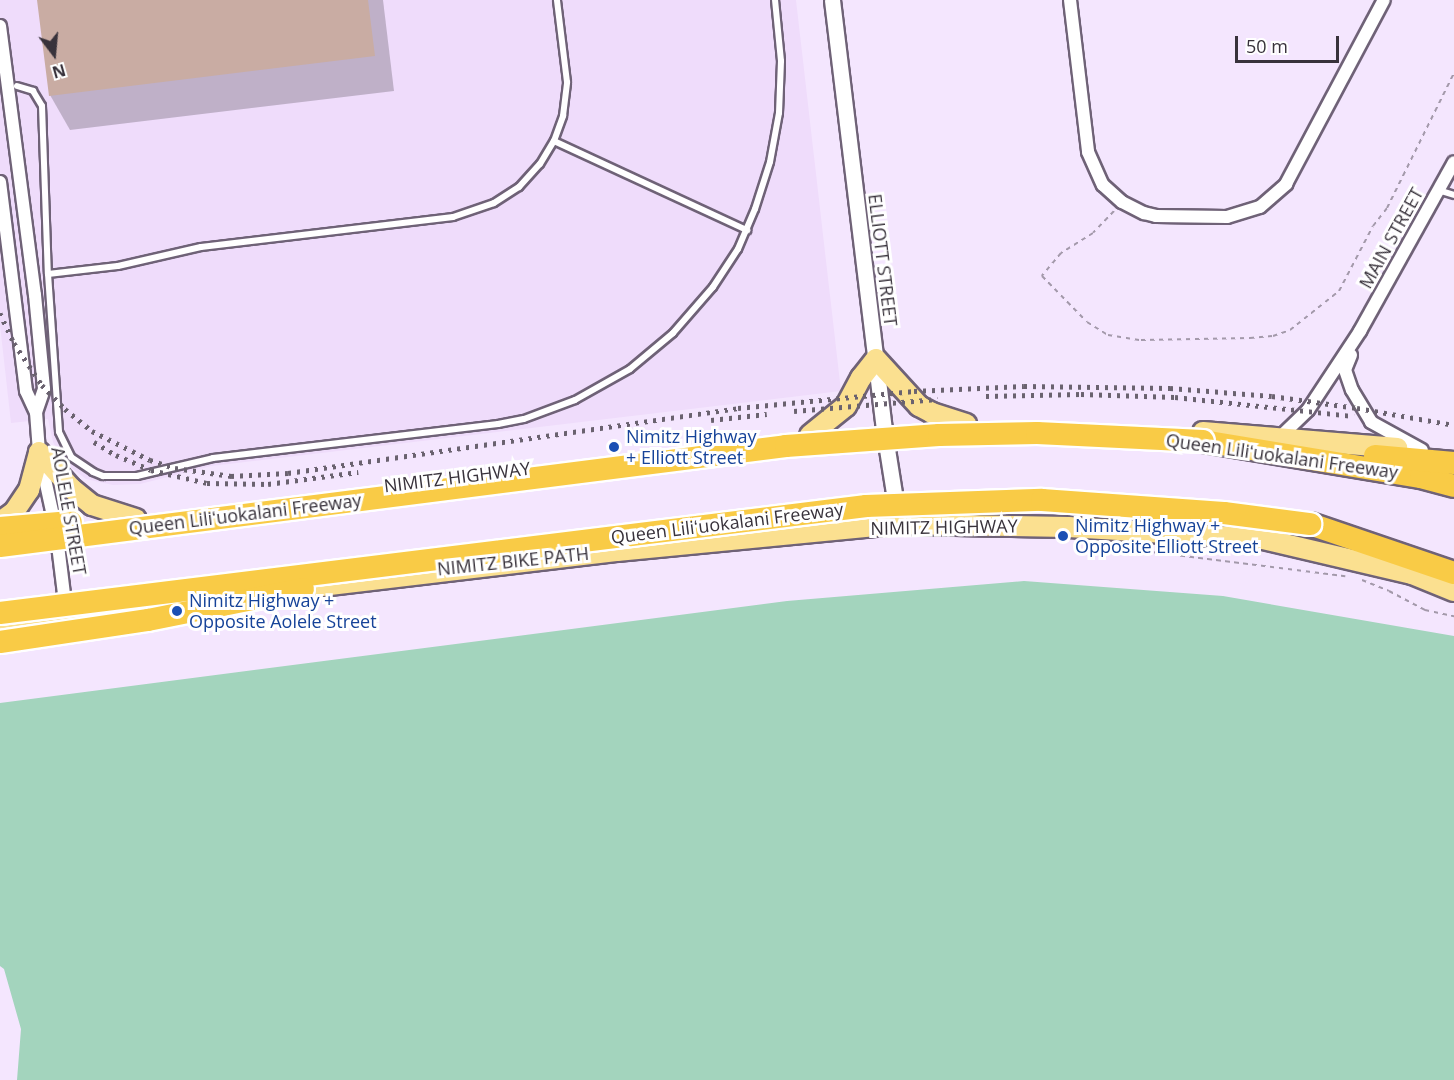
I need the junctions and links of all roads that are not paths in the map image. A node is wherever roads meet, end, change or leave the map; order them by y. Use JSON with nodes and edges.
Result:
{"nodes":[{"id":1,"x":557,"y":0,"type":"edge"},
{"id":2,"x":775,"y":0,"type":"edge"},
{"id":3,"x":831,"y":0,"type":"edge"},
{"id":4,"x":1070,"y":0,"type":"edge"},
{"id":5,"x":1384,"y":0,"type":"edge"},
{"id":6,"x":0,"y":26,"type":"edge"},
{"id":7,"x":17,"y":86,"type":"dead end"},
{"id":8,"x":554,"y":141,"type":"junction"},
{"id":9,"x":1454,"y":162,"type":"edge"},
{"id":10,"x":0,"y":182,"type":"edge"},
{"id":11,"x":1438,"y":190,"type":"junction"},
{"id":12,"x":1454,"y":195,"type":"edge"},
{"id":13,"x":747,"y":230,"type":"junction"},
{"id":14,"x":26,"y":234,"type":"junction"},
{"id":15,"x":4,"y":236,"type":"edge"},
{"id":16,"x":48,"y":274,"type":"junction"},
{"id":17,"x":1360,"y":331,"type":"junction"},
{"id":18,"x":876,"y":358,"type":"junction"},
{"id":19,"x":36,"y":412,"type":"junction"},
{"id":20,"x":966,"y":424,"type":"junction"},
{"id":21,"x":884,"y":430,"type":"junction"},
{"id":22,"x":810,"y":435,"type":"junction"},
{"id":23,"x":1280,"y":438,"type":"junction"},
{"id":24,"x":1203,"y":441,"type":"junction"},
{"id":25,"x":1422,"y":450,"type":"junction"},
{"id":26,"x":39,"y":452,"type":"junction"},
{"id":27,"x":1454,"y":452,"type":"edge"},
{"id":28,"x":1454,"y":463,"type":"edge"},
{"id":29,"x":523,"y":479,"type":"junction"},
{"id":30,"x":1454,"y":486,"type":"edge"},
{"id":31,"x":136,"y":519,"type":"junction"},
{"id":32,"x":0,"y":522,"type":"edge"},
{"id":33,"x":899,"y":524,"type":"junction"},
{"id":34,"x":1310,"y":524,"type":"junction"},
{"id":35,"x":0,"y":528,"type":"edge"},
{"id":36,"x":56,"y":529,"type":"junction"},
{"id":37,"x":0,"y":535,"type":"edge"},
{"id":38,"x":0,"y":546,"type":"edge"},
{"id":39,"x":468,"y":556,"type":"junction"},
{"id":40,"x":1454,"y":556,"type":"edge"},
{"id":41,"x":1454,"y":573,"type":"edge"},
{"id":42,"x":1454,"y":591,"type":"edge"},
{"id":43,"x":0,"y":613,"type":"edge"},
{"id":44,"x":67,"y":617,"type":"junction"},
{"id":45,"x":0,"y":625,"type":"edge"},
{"id":46,"x":0,"y":642,"type":"edge"}],
"edges":[{"from":1,"to":8,"type":"lane"},
{"from":2,"to":13,"type":"lane"},
{"from":3,"to":18,"type":"street","name":"ELLIOTT STREET"},
{"from":4,"to":5,"type":"street"},
{"from":6,"to":14,"type":"street","name":"AOLELE STREET"},
{"from":7,"to":16,"type":"lane"},
{"from":8,"to":13,"type":"lane"},
{"from":8,"to":16,"type":"lane"},
{"from":9,"to":11,"type":"street","name":"MAIN STREET"},
{"from":10,"to":15,"type":"street","name":"AOLELE STREET"},
{"from":11,"to":12,"type":"lane"},
{"from":11,"to":17,"type":"street","name":"MAIN STREET"},
{"from":13,"to":16,"type":"lane"},
{"from":14,"to":15,"type":"street"},
{"from":14,"to":19,"type":"street","name":"AOLELE STREET"},
{"from":15,"to":19,"type":"street","name":"AOLELE STREET"},
{"from":17,"to":23,"type":"street","name":"MAIN STREET"},
{"from":17,"to":25,"type":"street","name":"MAIN STREET"},
{"from":18,"to":20,"type":"main road"},
{"from":18,"to":21,"type":"street","name":"ELLIOTT STREET"},
{"from":18,"to":22,"type":"main road"},
{"from":19,"to":26,"type":"street","name":"AOLELE STREET"},
{"from":20,"to":21,"type":"main road","name":"NIMITZ HIGHWAY"},
{"from":20,"to":23,"type":"main road","name":"NIMITZ HIGHWAY"},
{"from":21,"to":22,"type":"main road","name":"NIMITZ HIGHWAY"},
{"from":21,"to":33,"type":"street","name":"ELLIOTT STREET"},
{"from":22,"to":31,"type":"main road","name":"NIMITZ HIGHWAY"},
{"from":23,"to":25,"type":"main road","name":"NIMITZ HIGHWAY"},
{"from":24,"to":28,"type":"highway"},
{"from":24,"to":29,"type":"highway","name":"Queen Liliʻuokalani Freeway","bridge":true},
{"from":24,"to":30,"type":"highway","name":"Queen Liliʻuokalani Freeway"},
{"from":25,"to":27,"type":"main road","name":"NIMITZ HIGHWAY"},
{"from":26,"to":31,"type":"main road"},
{"from":26,"to":32,"type":"main road"},
{"from":26,"to":36,"type":"street","name":"AOLELE STREET"},
{"from":29,"to":35,"type":"highway","bridge":true},
{"from":29,"to":38,"type":"highway","name":"Queen Liliʻuokalani Freeway","bridge":true},
{"from":31,"to":36,"type":"main road","name":"NIMITZ HIGHWAY"},
{"from":33,"to":42,"type":"main road","name":"NIMITZ HIGHWAY"},
{"from":33,"to":44,"type":"main road","name":"NIMITZ HIGHWAY"},
{"from":34,"to":39,"type":"highway","name":"Queen Liliʻuokalani Freeway","bridge":true},
{"from":34,"to":40,"type":"highway","name":"Queen Liliʻuokalani Freeway"},
{"from":34,"to":41,"type":"highway"},
{"from":36,"to":37,"type":"main road","name":"NIMITZ HIGHWAY"},
{"from":36,"to":44,"type":"street","name":"AOLELE STREET"},
{"from":39,"to":43,"type":"highway","name":"Queen Liliʻuokalani Freeway","bridge":true},
{"from":39,"to":46,"type":"highway","bridge":true},
{"from":44,"to":45,"type":"main road","name":"NIMITZ HIGHWAY"}]}
